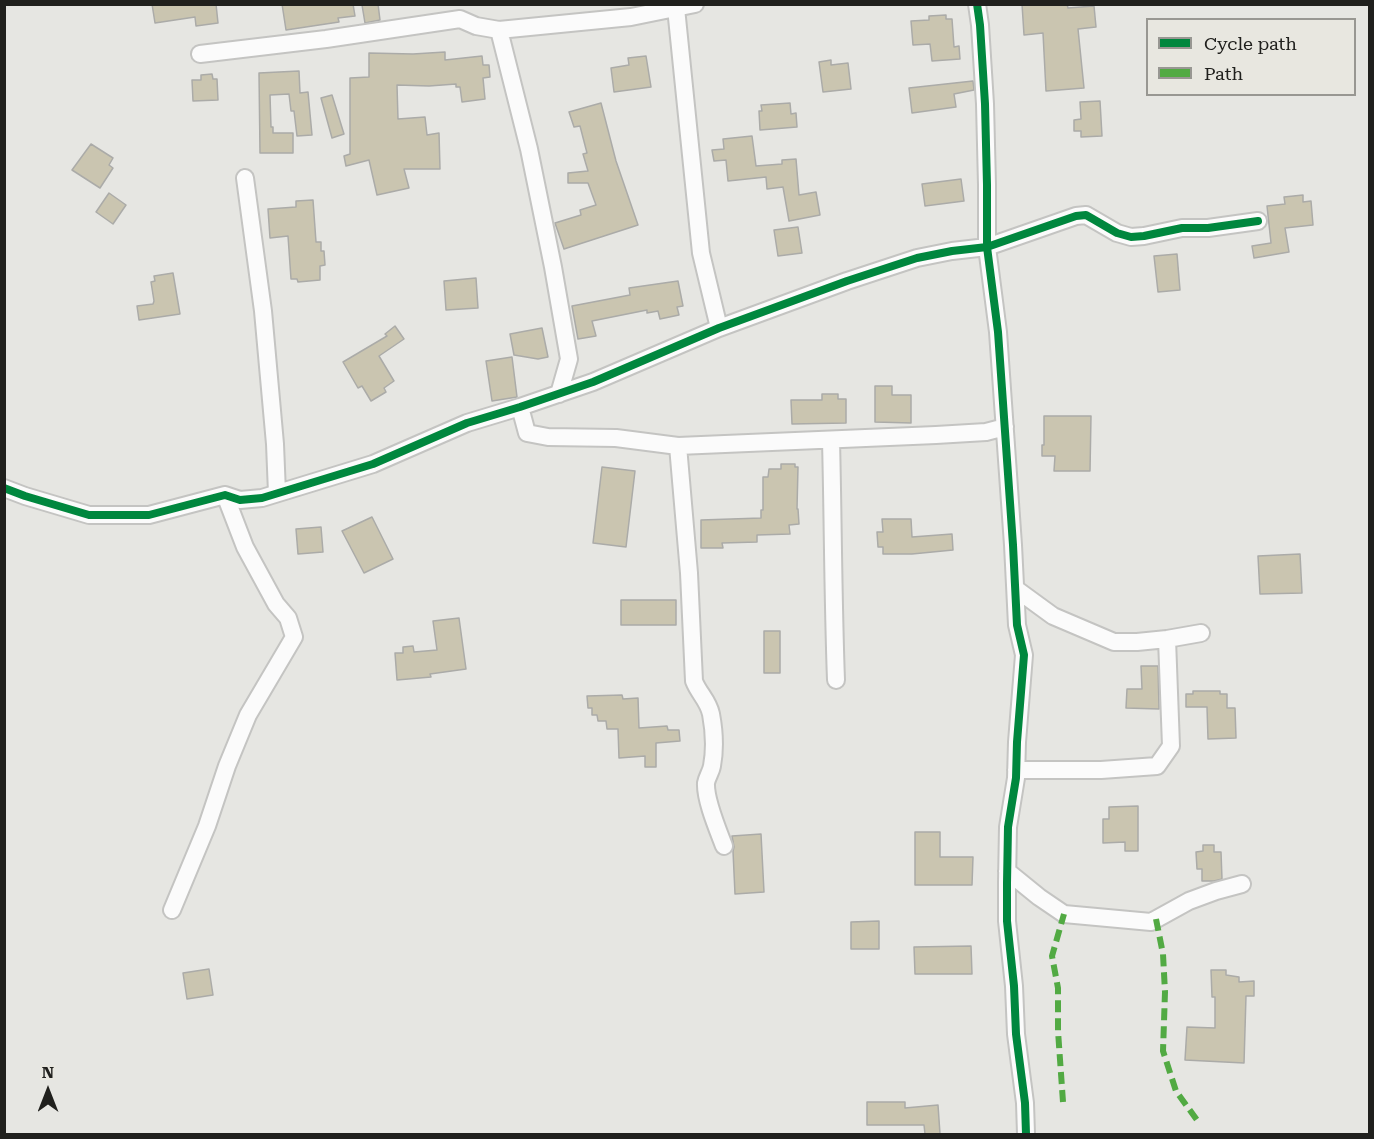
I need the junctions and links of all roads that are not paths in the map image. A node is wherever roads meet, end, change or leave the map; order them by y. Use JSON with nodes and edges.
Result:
{"nodes":[{"id":1,"x":594,"y":4,"type":"edge"},
{"id":2,"x":695,"y":4,"type":"edge"},
{"id":3,"x":977,"y":4,"type":"edge"},
{"id":4,"x":676,"y":8,"type":"junction"},
{"id":5,"x":626,"y":11,"type":"edge"},
{"id":6,"x":459,"y":12,"type":"edge"},
{"id":7,"x":589,"y":21,"type":"junction"},
{"id":8,"x":499,"y":30,"type":"junction"},
{"id":9,"x":200,"y":54,"type":"dead end"},
{"id":10,"x":245,"y":178,"type":"dead end"},
{"id":11,"x":1258,"y":221,"type":"dead end"},
{"id":12,"x":987,"y":247,"type":"junction"},
{"id":13,"x":719,"y":328,"type":"junction"},
{"id":14,"x":569,"y":359,"type":"junction"},
{"id":15,"x":593,"y":382,"type":"junction"},
{"id":16,"x":559,"y":394,"type":"junction"},
{"id":17,"x":520,"y":408,"type":"junction"},
{"id":18,"x":1005,"y":427,"type":"junction"},
{"id":19,"x":831,"y":440,"type":"junction"},
{"id":20,"x":678,"y":446,"type":"junction"},
{"id":21,"x":4,"y":488,"type":"edge"},
{"id":22,"x":277,"y":493,"type":"junction"},
{"id":23,"x":225,"y":495,"type":"junction"},
{"id":24,"x":1016,"y":589,"type":"junction"},
{"id":25,"x":1201,"y":633,"type":"dead end"},
{"id":26,"x":1167,"y":639,"type":"junction"},
{"id":27,"x":836,"y":680,"type":"dead end"},
{"id":28,"x":1016,"y":770,"type":"junction"},
{"id":29,"x":724,"y":846,"type":"dead end"},
{"id":30,"x":1007,"y":871,"type":"junction"},
{"id":31,"x":1242,"y":884,"type":"dead end"},
{"id":32,"x":172,"y":910,"type":"dead end"},
{"id":33,"x":1026,"y":1134,"type":"edge"}],
"edges":[{"from":1,"to":7,"type":"street"},
{"from":2,"to":4,"type":"street"},
{"from":3,"to":12,"type":"street"},
{"from":4,"to":5,"type":"street"},
{"from":4,"to":13,"type":"street"},
{"from":5,"to":7,"type":"street"},
{"from":6,"to":8,"type":"street"},
{"from":6,"to":9,"type":"street"},
{"from":7,"to":8,"type":"street"},
{"from":8,"to":14,"type":"street"},
{"from":10,"to":22,"type":"street"},
{"from":11,"to":12,"type":"street"},
{"from":12,"to":13,"type":"street"},
{"from":12,"to":18,"type":"street"},
{"from":13,"to":15,"type":"street"},
{"from":14,"to":15,"type":"street"},
{"from":14,"to":16,"type":"street"},
{"from":15,"to":16,"type":"street"},
{"from":16,"to":17,"type":"street"},
{"from":17,"to":20,"type":"street"},
{"from":17,"to":22,"type":"street"},
{"from":18,"to":19,"type":"street"},
{"from":18,"to":24,"type":"street"},
{"from":19,"to":20,"type":"street"},
{"from":19,"to":27,"type":"street"},
{"from":20,"to":29,"type":"street"},
{"from":21,"to":23,"type":"street"},
{"from":22,"to":23,"type":"street"},
{"from":23,"to":32,"type":"street"},
{"from":24,"to":26,"type":"street"},
{"from":24,"to":28,"type":"street"},
{"from":25,"to":26,"type":"street"},
{"from":26,"to":28,"type":"street"},
{"from":28,"to":30,"type":"street"},
{"from":30,"to":31,"type":"street"},
{"from":30,"to":33,"type":"street"}]}
